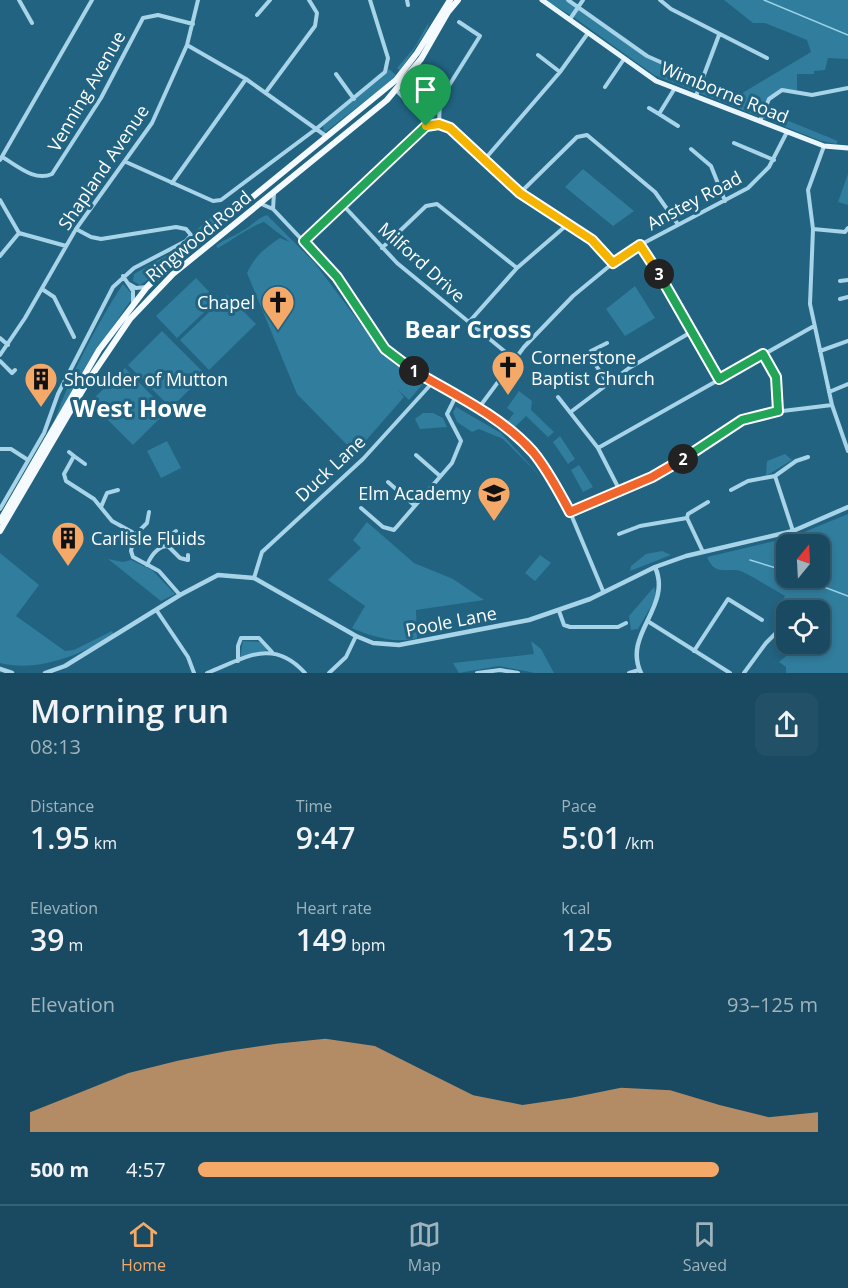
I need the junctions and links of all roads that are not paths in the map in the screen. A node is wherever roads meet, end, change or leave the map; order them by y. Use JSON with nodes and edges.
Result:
{"nodes":[{"id":1,"x":19,"y":0,"type":"edge"},
{"id":2,"x":92,"y":0,"type":"edge"},
{"id":3,"x":198,"y":0,"type":"edge"},
{"id":4,"x":270,"y":0,"type":"edge"},
{"id":5,"x":309,"y":0,"type":"edge"},
{"id":6,"x":370,"y":0,"type":"edge"},
{"id":7,"x":450,"y":0,"type":"edge"},
{"id":8,"x":458,"y":0,"type":"edge"},
{"id":9,"x":542,"y":0,"type":"edge"},
{"id":10,"x":568,"y":0,"type":"edge"},
{"id":11,"x":583,"y":0,"type":"edge"},
{"id":12,"x":660,"y":0,"type":"edge"},
{"id":13,"x":579,"y":6,"type":"junction"},
{"id":14,"x":257,"y":15,"type":"dead end"},
{"id":15,"x":570,"y":19,"type":"junction"},
{"id":16,"x":459,"y":22,"type":"dead end"},
{"id":17,"x":32,"y":23,"type":"dead end"},
{"id":18,"x":194,"y":24,"type":"junction"},
{"id":19,"x":588,"y":33,"type":"junction"},
{"id":20,"x":719,"y":34,"type":"junction"},
{"id":21,"x":187,"y":45,"type":"junction"},
{"id":22,"x":538,"y":55,"type":"dead end"},
{"id":23,"x":767,"y":58,"type":"dead end"},
{"id":24,"x":624,"y":59,"type":"junction"},
{"id":25,"x":560,"y":72,"type":"junction"},
{"id":26,"x":338,"y":76,"type":"dead end"},
{"id":27,"x":246,"y":79,"type":"junction"},
{"id":28,"x":702,"y":79,"type":"junction"},
{"id":29,"x":605,"y":87,"type":"dead end"},
{"id":30,"x":675,"y":88,"type":"junction"},
{"id":31,"x":848,"y":88,"type":"edge"},
{"id":32,"x":396,"y":90,"type":"junction"},
{"id":33,"x":266,"y":92,"type":"junction"},
{"id":34,"x":735,"y":95,"type":"dead end"},
{"id":35,"x":696,"y":96,"type":"junction"},
{"id":36,"x":354,"y":99,"type":"junction"},
{"id":37,"x":649,"y":108,"type":"dead end"},
{"id":38,"x":659,"y":114,"type":"junction"},
{"id":39,"x":760,"y":121,"type":"junction"},
{"id":40,"x":439,"y":124,"type":"junction"},
{"id":41,"x":426,"y":126,"type":"junction"},
{"id":42,"x":678,"y":126,"type":"dead end"},
{"id":43,"x":316,"y":129,"type":"junction"},
{"id":44,"x":787,"y":132,"type":"junction"},
{"id":45,"x":321,"y":134,"type":"junction"},
{"id":46,"x":329,"y":136,"type":"junction"},
{"id":47,"x":319,"y":143,"type":"junction"},
{"id":48,"x":734,"y":143,"type":"dead end"},
{"id":49,"x":824,"y":146,"type":"junction"},
{"id":50,"x":848,"y":148,"type":"edge"},
{"id":51,"x":691,"y":149,"type":"dead end"},
{"id":52,"x":1,"y":158,"type":"edge"},
{"id":53,"x":485,"y":159,"type":"junction"},
{"id":54,"x":774,"y":160,"type":"junction"},
{"id":55,"x":126,"y":162,"type":"junction"},
{"id":56,"x":172,"y":183,"type":"junction"},
{"id":57,"x":274,"y":192,"type":"junction"},
{"id":58,"x":520,"y":193,"type":"junction"},
{"id":59,"x":0,"y":200,"type":"edge"},
{"id":60,"x":725,"y":201,"type":"junction"},
{"id":61,"x":259,"y":203,"type":"junction"},
{"id":62,"x":342,"y":204,"type":"junction"},
{"id":63,"x":273,"y":208,"type":"junction"},
{"id":64,"x":677,"y":223,"type":"junction"},
{"id":65,"x":568,"y":224,"type":"junction"},
{"id":66,"x":848,"y":228,"type":"edge"},
{"id":67,"x":76,"y":229,"type":"junction"},
{"id":68,"x":813,"y":229,"type":"junction"},
{"id":69,"x":20,"y":234,"type":"junction"},
{"id":70,"x":304,"y":241,"type":"junction"},
{"id":71,"x":640,"y":245,"type":"junction"},
{"id":72,"x":66,"y":246,"type":"junction"},
{"id":73,"x":382,"y":248,"type":"junction"},
{"id":74,"x":0,"y":256,"type":"edge"},
{"id":75,"x":613,"y":263,"type":"junction"},
{"id":76,"x":517,"y":268,"type":"junction"},
{"id":77,"x":123,"y":276,"type":"junction"},
{"id":78,"x":848,"y":280,"type":"edge"},
{"id":79,"x":840,"y":281,"type":"dead end"},
{"id":80,"x":129,"y":283,"type":"junction"},
{"id":81,"x":147,"y":287,"type":"junction"},
{"id":82,"x":42,"y":289,"type":"junction"},
{"id":83,"x":848,"y":297,"type":"edge"},
{"id":84,"x":840,"y":299,"type":"dead end"},
{"id":85,"x":133,"y":303,"type":"junction"},
{"id":86,"x":470,"y":322,"type":"junction"},
{"id":87,"x":814,"y":326,"type":"junction"},
{"id":88,"x":693,"y":331,"type":"junction"},
{"id":89,"x":74,"y":337,"type":"dead end"},
{"id":90,"x":0,"y":338,"type":"edge"},
{"id":91,"x":848,"y":341,"type":"edge"},
{"id":92,"x":607,"y":343,"type":"dead end"},
{"id":93,"x":8,"y":345,"type":"junction"},
{"id":94,"x":820,"y":351,"type":"junction"},
{"id":95,"x":763,"y":354,"type":"junction"},
{"id":96,"x":0,"y":355,"type":"edge"},
{"id":97,"x":514,"y":359,"type":"junction"},
{"id":98,"x":0,"y":361,"type":"edge"},
{"id":99,"x":12,"y":373,"type":"dead end"},
{"id":100,"x":719,"y":379,"type":"junction"},
{"id":101,"x":433,"y":382,"type":"junction"},
{"id":102,"x":607,"y":382,"type":"junction"},
{"id":103,"x":848,"y":384,"type":"edge"},
{"id":104,"x":829,"y":392,"type":"junction"},
{"id":105,"x":456,"y":396,"type":"junction"},
{"id":106,"x":558,"y":397,"type":"dead end"},
{"id":107,"x":832,"y":405,"type":"junction"},
{"id":108,"x":477,"y":409,"type":"junction"},
{"id":109,"x":572,"y":411,"type":"junction"},
{"id":110,"x":778,"y":411,"type":"junction"},
{"id":111,"x":846,"y":443,"type":"edge"},
{"id":112,"x":598,"y":448,"type":"junction"},
{"id":113,"x":0,"y":450,"type":"edge"},
{"id":114,"x":848,"y":451,"type":"edge"},
{"id":115,"x":69,"y":452,"type":"dead end"},
{"id":116,"x":416,"y":455,"type":"dead end"},
{"id":117,"x":74,"y":456,"type":"junction"},
{"id":118,"x":808,"y":457,"type":"dead end"},
{"id":119,"x":28,"y":460,"type":"junction"},
{"id":120,"x":85,"y":464,"type":"dead end"},
{"id":121,"x":440,"y":476,"type":"junction"},
{"id":122,"x":775,"y":476,"type":"junction"},
{"id":123,"x":388,"y":482,"type":"dead end"},
{"id":124,"x":118,"y":490,"type":"dead end"},
{"id":125,"x":730,"y":490,"type":"dead end"},
{"id":126,"x":620,"y":491,"type":"junction"},
{"id":127,"x":708,"y":502,"type":"dead end"},
{"id":128,"x":415,"y":505,"type":"junction"},
{"id":129,"x":101,"y":507,"type":"junction"},
{"id":130,"x":848,"y":507,"type":"edge"},
{"id":131,"x":361,"y":508,"type":"dead end"},
{"id":132,"x":0,"y":509,"type":"edge"},
{"id":133,"x":149,"y":512,"type":"dead end"},
{"id":134,"x":570,"y":512,"type":"junction"},
{"id":135,"x":687,"y":518,"type":"junction"},
{"id":136,"x":0,"y":521,"type":"edge"},
{"id":137,"x":0,"y":531,"type":"edge"},
{"id":138,"x":176,"y":531,"type":"dead end"},
{"id":139,"x":793,"y":531,"type":"junction"},
{"id":140,"x":619,"y":534,"type":"dead end"},
{"id":141,"x":135,"y":536,"type":"junction"},
{"id":142,"x":168,"y":546,"type":"junction"},
{"id":143,"x":703,"y":552,"type":"junction"},
{"id":144,"x":147,"y":565,"type":"junction"},
{"id":145,"x":188,"y":567,"type":"dead end"},
{"id":146,"x":655,"y":567,"type":"junction"},
{"id":147,"x":254,"y":578,"type":"junction"},
{"id":148,"x":603,"y":591,"type":"junction"},
{"id":149,"x":180,"y":595,"type":"junction"},
{"id":150,"x":157,"y":611,"type":"junction"},
{"id":151,"x":559,"y":611,"type":"junction"},
{"id":152,"x":762,"y":620,"type":"dead end"},
{"id":153,"x":626,"y":622,"type":"dead end"},
{"id":154,"x":648,"y":622,"type":"junction"},
{"id":155,"x":776,"y":633,"type":"edge"},
{"id":156,"x":356,"y":636,"type":"junction"},
{"id":157,"x":694,"y":651,"type":"junction"},
{"id":158,"x":272,"y":652,"type":"junction"},
{"id":159,"x":238,"y":661,"type":"junction"},
{"id":160,"x":65,"y":666,"type":"junction"},
{"id":161,"x":0,"y":669,"type":"edge"},
{"id":162,"x":640,"y":671,"type":"edge"},
{"id":163,"x":12,"y":673,"type":"edge"},
{"id":164,"x":45,"y":673,"type":"edge"},
{"id":165,"x":68,"y":673,"type":"edge"},
{"id":166,"x":194,"y":673,"type":"edge"},
{"id":167,"x":207,"y":673,"type":"edge"},
{"id":168,"x":305,"y":673,"type":"edge"},
{"id":169,"x":329,"y":673,"type":"edge"},
{"id":170,"x":477,"y":673,"type":"edge"},
{"id":171,"x":518,"y":673,"type":"edge"},
{"id":172,"x":629,"y":673,"type":"edge"},
{"id":173,"x":730,"y":673,"type":"edge"},
{"id":174,"x":744,"y":673,"type":"edge"}],
"edges":[{"from":1,"to":17,"type":"street"},
{"from":2,"to":52,"type":"street"},
{"from":3,"to":18,"type":"street","name":"Shapland Avenue"},
{"from":4,"to":14,"type":"street"},
{"from":5,"to":33,"type":"street"},
{"from":6,"to":36,"type":"street","name":"Ringwood Road"},
{"from":7,"to":46,"type":"highway","name":"Ringwood Road"},
{"from":8,"to":32,"type":"highway","name":"Ringwood Road"},
{"from":9,"to":15,"type":"main road","name":"Wimborne Road"},
{"from":10,"to":13,"type":"street","name":"Wimborne Road"},
{"from":11,"to":13,"type":"street"},
{"from":12,"to":20,"type":"street"},
{"from":13,"to":15,"type":"street"},
{"from":13,"to":28,"type":"street","name":"Wimborne Road"},
{"from":15,"to":19,"type":"main road","name":"Wimborne Road"},
{"from":16,"to":40,"type":"street"},
{"from":18,"to":21,"type":"street","name":"Shapland Avenue"},
{"from":18,"to":52,"type":"street","name":"Venning Avenue"},
{"from":19,"to":24,"type":"main road","name":"Wimborne Road"},
{"from":19,"to":25,"type":"street"},
{"from":20,"to":23,"type":"street"},
{"from":20,"to":28,"type":"street"},
{"from":21,"to":27,"type":"street"},
{"from":21,"to":55,"type":"street","name":"Shapland Avenue"},
{"from":22,"to":25,"type":"street"},
{"from":24,"to":29,"type":"street"},
{"from":24,"to":30,"type":"main road","name":"Wimborne Road"},
{"from":25,"to":53,"type":"street"},
{"from":26,"to":36,"type":"street"},
{"from":27,"to":33,"type":"street"},
{"from":27,"to":56,"type":"street"},
{"from":28,"to":34,"type":"street","name":"Wimborne Road"},
{"from":28,"to":35,"type":"street"},
{"from":30,"to":35,"type":"main road","name":"Wimborne Road"},
{"from":30,"to":38,"type":"street"},
{"from":31,"to":39,"type":"street"},
{"from":32,"to":41,"type":"street"},
{"from":32,"to":57,"type":"highway","name":"Ringwood Road"},
{"from":33,"to":43,"type":"street"},
{"from":35,"to":39,"type":"main road","name":"Wimborne Road"},
{"from":36,"to":43,"type":"street","name":"Ringwood Road"},
{"from":37,"to":38,"type":"street"},
{"from":38,"to":42,"type":"street"},
{"from":39,"to":44,"type":"main road","name":"Wimborne Road"},
{"from":40,"to":41,"type":"street"},
{"from":40,"to":53,"type":"street"},
{"from":41,"to":62,"type":"street"},
{"from":43,"to":45,"type":"street"},
{"from":43,"to":56,"type":"street","name":"Ringwood Road"},
{"from":44,"to":49,"type":"main road","name":"Wimborne Road"},
{"from":44,"to":54,"type":"street","name":"Anstey Road"},
{"from":45,"to":46,"type":"street"},
{"from":45,"to":47,"type":"street"},
{"from":46,"to":47,"type":"highway","name":"Ringwood Road"},
{"from":47,"to":81,"type":"highway","name":"Ringwood Road"},
{"from":48,"to":54,"type":"street"},
{"from":49,"to":50,"type":"main road","name":"Wimborne Road"},
{"from":49,"to":68,"type":"street"},
{"from":51,"to":60,"type":"street"},
{"from":53,"to":58,"type":"street"},
{"from":54,"to":60,"type":"street","name":"Anstey Road"},
{"from":55,"to":56,"type":"street"},
{"from":55,"to":67,"type":"street","name":"Shapland Avenue"},
{"from":57,"to":61,"type":"highway","name":"Ringwood Road"},
{"from":57,"to":63,"type":"street"},
{"from":58,"to":64,"type":"street"},
{"from":58,"to":65,"type":"street"},
{"from":59,"to":69,"type":"street"},
{"from":60,"to":64,"type":"street","name":"Anstey Road"},
{"from":61,"to":63,"type":"street"},
{"from":61,"to":137,"type":"highway","name":"Ringwood Road"},
{"from":62,"to":70,"type":"street"},
{"from":62,"to":73,"type":"street","name":"Milford Drive"},
{"from":63,"to":70,"type":"street"},
{"from":64,"to":71,"type":"street","name":"Anstey Road"},
{"from":65,"to":75,"type":"street"},
{"from":65,"to":76,"type":"street"},
{"from":66,"to":68,"type":"street"},
{"from":67,"to":72,"type":"street","name":"Shapland Avenue"},
{"from":67,"to":77,"type":"street","name":"Ringwood Road"},
{"from":68,"to":87,"type":"street"},
{"from":69,"to":72,"type":"street"},
{"from":69,"to":74,"type":"street"},
{"from":70,"to":101,"type":"street"},
{"from":71,"to":75,"type":"street","name":"Anstey Road"},
{"from":71,"to":88,"type":"street"},
{"from":72,"to":82,"type":"street","name":"Shapland Avenue"},
{"from":73,"to":76,"type":"street"},
{"from":73,"to":86,"type":"street","name":"Milford Drive"},
{"from":75,"to":97,"type":"street","name":"Anstey Road"},
{"from":76,"to":86,"type":"street"},
{"from":77,"to":80,"type":"street","name":"Ringwood Road"},
{"from":77,"to":119,"type":"street","name":"Ringwood Road"},
{"from":78,"to":79,"type":"street"},
{"from":80,"to":81,"type":"street","name":"Ringwood Road"},
{"from":80,"to":85,"type":"street","name":"Ringwood Road"},
{"from":81,"to":85,"type":"highway","name":"Ringwood Road"},
{"from":82,"to":89,"type":"street"},
{"from":82,"to":93,"type":"street","name":"Shapland Avenue"},
{"from":83,"to":84,"type":"street"},
{"from":85,"to":136,"type":"highway","name":"Ringwood Road"},
{"from":86,"to":97,"type":"street","name":"Milford Drive"},
{"from":87,"to":94,"type":"street"},
{"from":87,"to":95,"type":"street"},
{"from":88,"to":100,"type":"street"},
{"from":88,"to":102,"type":"street"},
{"from":90,"to":93,"type":"street"},
{"from":91,"to":94,"type":"street"},
{"from":92,"to":102,"type":"street"},
{"from":93,"to":96,"type":"street","name":"Shapland Avenue"},
{"from":94,"to":104,"type":"street"},
{"from":95,"to":100,"type":"street"},
{"from":95,"to":110,"type":"street"},
{"from":97,"to":108,"type":"street","name":"Anstey Road"},
{"from":98,"to":99,"type":"street"},
{"from":100,"to":112,"type":"street"},
{"from":101,"to":105,"type":"street"},
{"from":101,"to":147,"type":"street","name":"Duck Lane"},
{"from":102,"to":109,"type":"street"},
{"from":103,"to":104,"type":"street"},
{"from":104,"to":107,"type":"street"},
{"from":105,"to":108,"type":"street"},
{"from":105,"to":121,"type":"street"},
{"from":106,"to":109,"type":"street"},
{"from":107,"to":110,"type":"street"},
{"from":107,"to":111,"type":"street"},
{"from":108,"to":134,"type":"street"},
{"from":109,"to":112,"type":"street"},
{"from":110,"to":126,"type":"street"},
{"from":111,"to":114,"type":"street"},
{"from":112,"to":126,"type":"street"},
{"from":113,"to":119,"type":"street"},
{"from":115,"to":117,"type":"street"},
{"from":116,"to":121,"type":"street"},
{"from":117,"to":120,"type":"street"},
{"from":117,"to":129,"type":"street"},
{"from":118,"to":122,"type":"street"},
{"from":119,"to":132,"type":"street","name":"Ringwood Road"},
{"from":121,"to":128,"type":"street"},
{"from":122,"to":125,"type":"street"},
{"from":122,"to":139,"type":"street"},
{"from":123,"to":128,"type":"street"},
{"from":124,"to":129,"type":"street"},
{"from":126,"to":134,"type":"street"},
{"from":127,"to":135,"type":"street"},
{"from":128,"to":131,"type":"street"},
{"from":129,"to":141,"type":"street"},
{"from":130,"to":139,"type":"street","name":"Poole Lane"},
{"from":133,"to":141,"type":"street"},
{"from":134,"to":148,"type":"street"},
{"from":135,"to":140,"type":"street"},
{"from":135,"to":143,"type":"street"},
{"from":138,"to":142,"type":"street"},
{"from":139,"to":143,"type":"street","name":"Poole Lane"},
{"from":141,"to":144,"type":"street"},
{"from":142,"to":144,"type":"street"},
{"from":142,"to":145,"type":"street"},
{"from":143,"to":146,"type":"street","name":"Poole Lane"},
{"from":144,"to":149,"type":"street"},
{"from":146,"to":148,"type":"street","name":"Poole Lane"},
{"from":146,"to":154,"type":"street"},
{"from":147,"to":149,"type":"street","name":"Poole Lane"},
{"from":147,"to":156,"type":"street","name":"Poole Lane"},
{"from":148,"to":151,"type":"street","name":"Poole Lane"},
{"from":149,"to":150,"type":"street","name":"Poole Lane"},
{"from":150,"to":160,"type":"street","name":"Poole Lane"},
{"from":150,"to":166,"type":"street"},
{"from":151,"to":153,"type":"street"},
{"from":151,"to":156,"type":"street","name":"Poole Lane"},
{"from":152,"to":157,"type":"street"},
{"from":154,"to":157,"type":"street"},
{"from":154,"to":162,"type":"street"},
{"from":155,"to":174,"type":"street"},
{"from":156,"to":169,"type":"street"},
{"from":157,"to":173,"type":"street"},
{"from":158,"to":159,"type":"street"},
{"from":158,"to":159,"type":"street"},
{"from":158,"to":168,"type":"street"},
{"from":159,"to":167,"type":"street"},
{"from":160,"to":164,"type":"street","name":"Poole Lane"},
{"from":160,"to":165,"type":"street"},
{"from":161,"to":163,"type":"street"},
{"from":162,"to":172,"type":"street"},
{"from":170,"to":171,"type":"street"}]}
